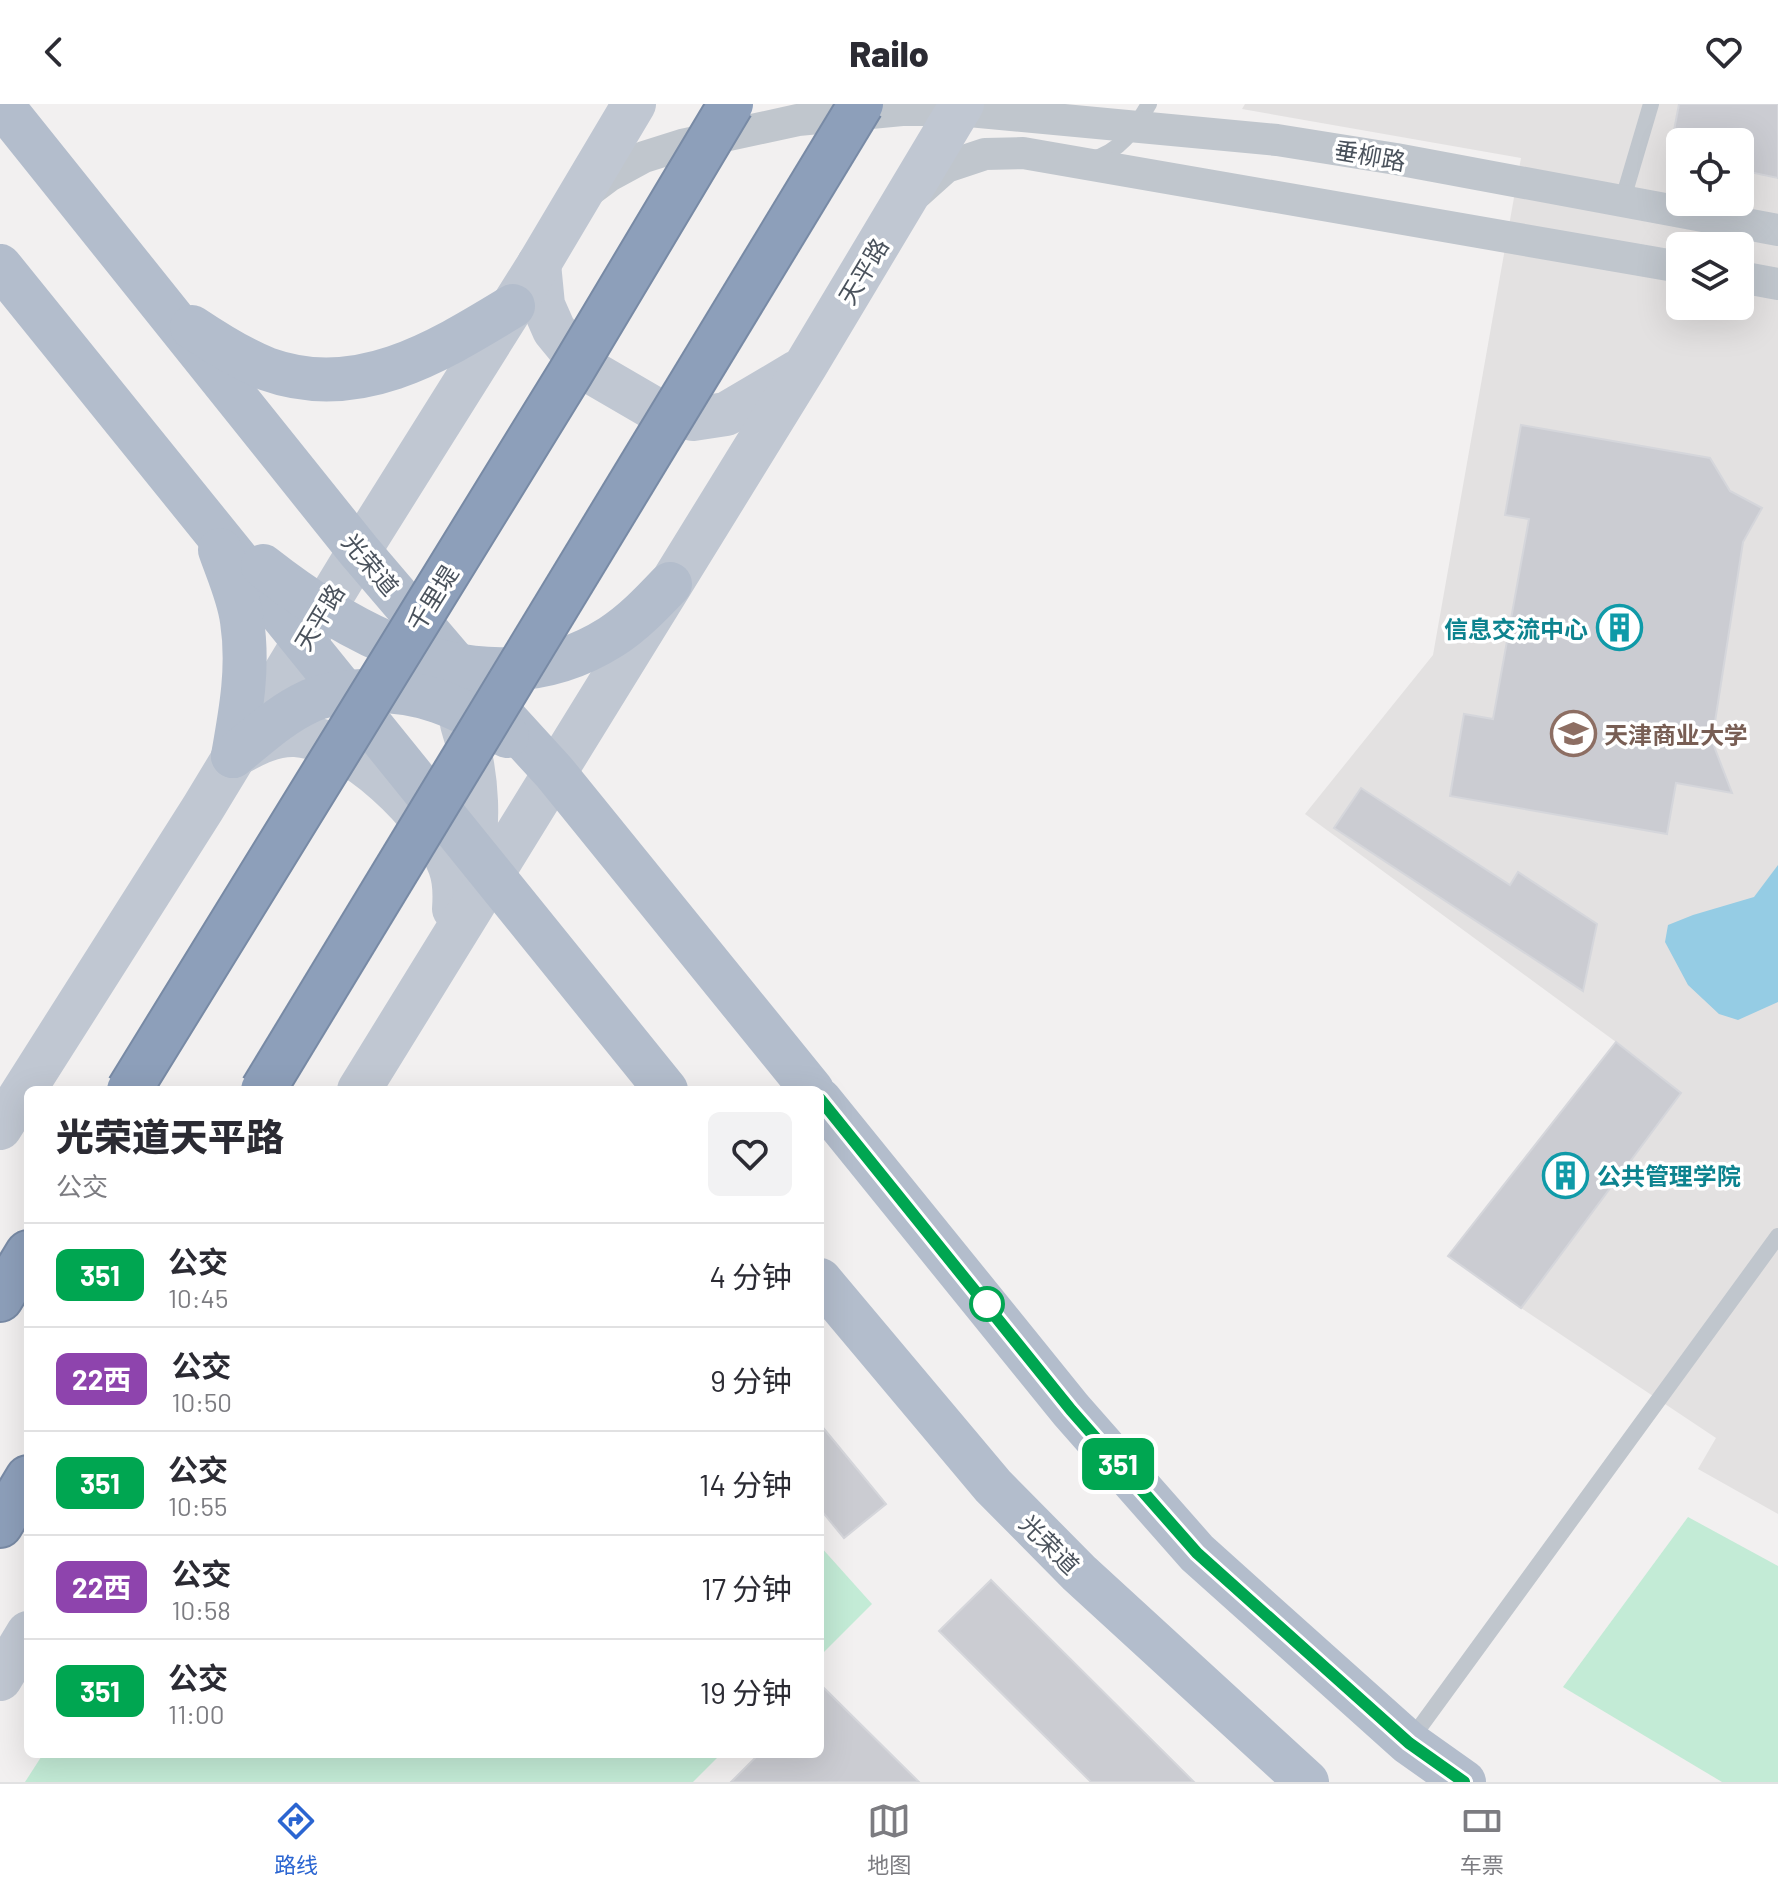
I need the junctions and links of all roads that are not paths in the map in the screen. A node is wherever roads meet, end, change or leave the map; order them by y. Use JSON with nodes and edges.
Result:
{"nodes":[{"id":1,"x":1,"y":104,"type":"edge"},
{"id":2,"x":634,"y":104,"type":"edge"},
{"id":3,"x":731,"y":104,"type":"edge"},
{"id":4,"x":861,"y":104,"type":"edge"},
{"id":5,"x":1651,"y":104,"type":"edge"},
{"id":6,"x":960,"y":107,"type":"edge"},
{"id":7,"x":1143,"y":115,"type":"edge"},
{"id":8,"x":1072,"y":162,"type":"junction"},
{"id":9,"x":576,"y":201,"type":"junction"},
{"id":10,"x":1622,"y":202,"type":"junction"},
{"id":11,"x":902,"y":206,"type":"junction"},
{"id":12,"x":1778,"y":230,"type":"edge"},
{"id":13,"x":539,"y":264,"type":"junction"},
{"id":14,"x":1666,"y":265,"type":"edge"},
{"id":15,"x":0,"y":266,"type":"edge"},
{"id":16,"x":1754,"y":280,"type":"edge"},
{"id":17,"x":1778,"y":284,"type":"edge"},
{"id":18,"x":513,"y":306,"type":"junction"},
{"id":19,"x":164,"y":308,"type":"junction"},
{"id":20,"x":806,"y":365,"type":"junction"},
{"id":21,"x":211,"y":525,"type":"junction"},
{"id":22,"x":359,"y":551,"type":"junction"},
{"id":23,"x":670,"y":584,"type":"junction"},
{"id":24,"x":314,"y":625,"type":"junction"},
{"id":25,"x":448,"y":678,"type":"junction"},
{"id":26,"x":345,"y":692,"type":"junction"},
{"id":27,"x":233,"y":756,"type":"junction"},
{"id":28,"x":554,"y":772,"type":"junction"},
{"id":29,"x":482,"y":864,"type":"junction"},
{"id":30,"x":444,"y":950,"type":"junction"},
{"id":31,"x":27,"y":1086,"type":"edge"},
{"id":32,"x":131,"y":1086,"type":"edge"},
{"id":33,"x":265,"y":1086,"type":"edge"},
{"id":34,"x":361,"y":1086,"type":"edge"},
{"id":35,"x":663,"y":1086,"type":"edge"},
{"id":36,"x":809,"y":1086,"type":"edge"},
{"id":37,"x":24,"y":1090,"type":"edge"},
{"id":38,"x":824,"y":1105,"type":"edge"},
{"id":39,"x":0,"y":1128,"type":"edge"},
{"id":40,"x":1778,"y":1236,"type":"edge"},
{"id":41,"x":24,"y":1260,"type":"edge"},
{"id":42,"x":824,"y":1285,"type":"edge"},
{"id":43,"x":0,"y":1299,"type":"edge"},
{"id":44,"x":24,"y":1485,"type":"edge"},
{"id":45,"x":0,"y":1525,"type":"edge"},
{"id":46,"x":24,"y":1626,"type":"edge"},
{"id":47,"x":0,"y":1631,"type":"edge"},
{"id":48,"x":24,"y":1640,"type":"edge"},
{"id":49,"x":0,"y":1679,"type":"edge"},
{"id":50,"x":1409,"y":1743,"type":"junction"},
{"id":51,"x":1307,"y":1782,"type":"edge"},
{"id":52,"x":1464,"y":1782,"type":"edge"}],
"edges":[{"from":1,"to":19,"type":"main road","name":"光荣道"},
{"from":2,"to":9,"type":"street","name":"天平路"},
{"from":3,"to":32,"type":"highway","name":"千里堤","bridge":true},
{"from":4,"to":33,"type":"highway","bridge":true},
{"from":5,"to":10,"type":"lane"},
{"from":6,"to":7,"type":"street","name":"垂柳路"},
{"from":6,"to":9,"type":"street","name":"垂柳路"},
{"from":6,"to":11,"type":"street","name":"天平路"},
{"from":7,"to":8,"type":"lane"},
{"from":7,"to":10,"type":"street","name":"垂柳路"},
{"from":8,"to":11,"type":"street"},
{"from":8,"to":14,"type":"street"},
{"from":9,"to":13,"type":"street","name":"天平路"},
{"from":10,"to":12,"type":"street","name":"垂柳路"},
{"from":11,"to":20,"type":"street","name":"天平路"},
{"from":13,"to":18,"type":"street","name":"天平路"},
{"from":13,"to":20,"type":"street"},
{"from":15,"to":21,"type":"main road"},
{"from":16,"to":17,"type":"street"},
{"from":18,"to":19,"type":"main road"},
{"from":18,"to":22,"type":"street","name":"天平路"},
{"from":19,"to":22,"type":"main road","name":"光荣道"},
{"from":20,"to":23,"type":"street","name":"天平路"},
{"from":21,"to":24,"type":"main road"},
{"from":21,"to":27,"type":"main road"},
{"from":22,"to":24,"type":"street","name":"天平路"},
{"from":22,"to":25,"type":"main road","name":"光荣道"},
{"from":23,"to":25,"type":"main road"},
{"from":23,"to":28,"type":"street","name":"天平路"},
{"from":24,"to":25,"type":"main road"},
{"from":24,"to":26,"type":"main road"},
{"from":24,"to":27,"type":"street","name":"天平路"},
{"from":25,"to":26,"type":"main road"},
{"from":25,"to":28,"type":"main road","name":"光荣道"},
{"from":25,"to":29,"type":"street"},
{"from":26,"to":27,"type":"main road"},
{"from":26,"to":29,"type":"main road"},
{"from":27,"to":30,"type":"street"},
{"from":27,"to":31,"type":"street","name":"天平路"},
{"from":28,"to":29,"type":"street","name":"天平路"},
{"from":28,"to":36,"type":"main road","name":"光荣道"},
{"from":29,"to":30,"type":"street"},
{"from":29,"to":35,"type":"main road"},
{"from":30,"to":34,"type":"street"},
{"from":37,"to":39,"type":"street","name":"天平路"},
{"from":38,"to":50,"type":"main road"},
{"from":40,"to":50,"type":"lane"},
{"from":41,"to":43,"type":"highway"},
{"from":42,"to":51,"type":"main road","name":"光荣道"},
{"from":44,"to":45,"type":"highway"},
{"from":46,"to":47,"type":"street"},
{"from":48,"to":49,"type":"street"},
{"from":50,"to":52,"type":"main road"}]}
